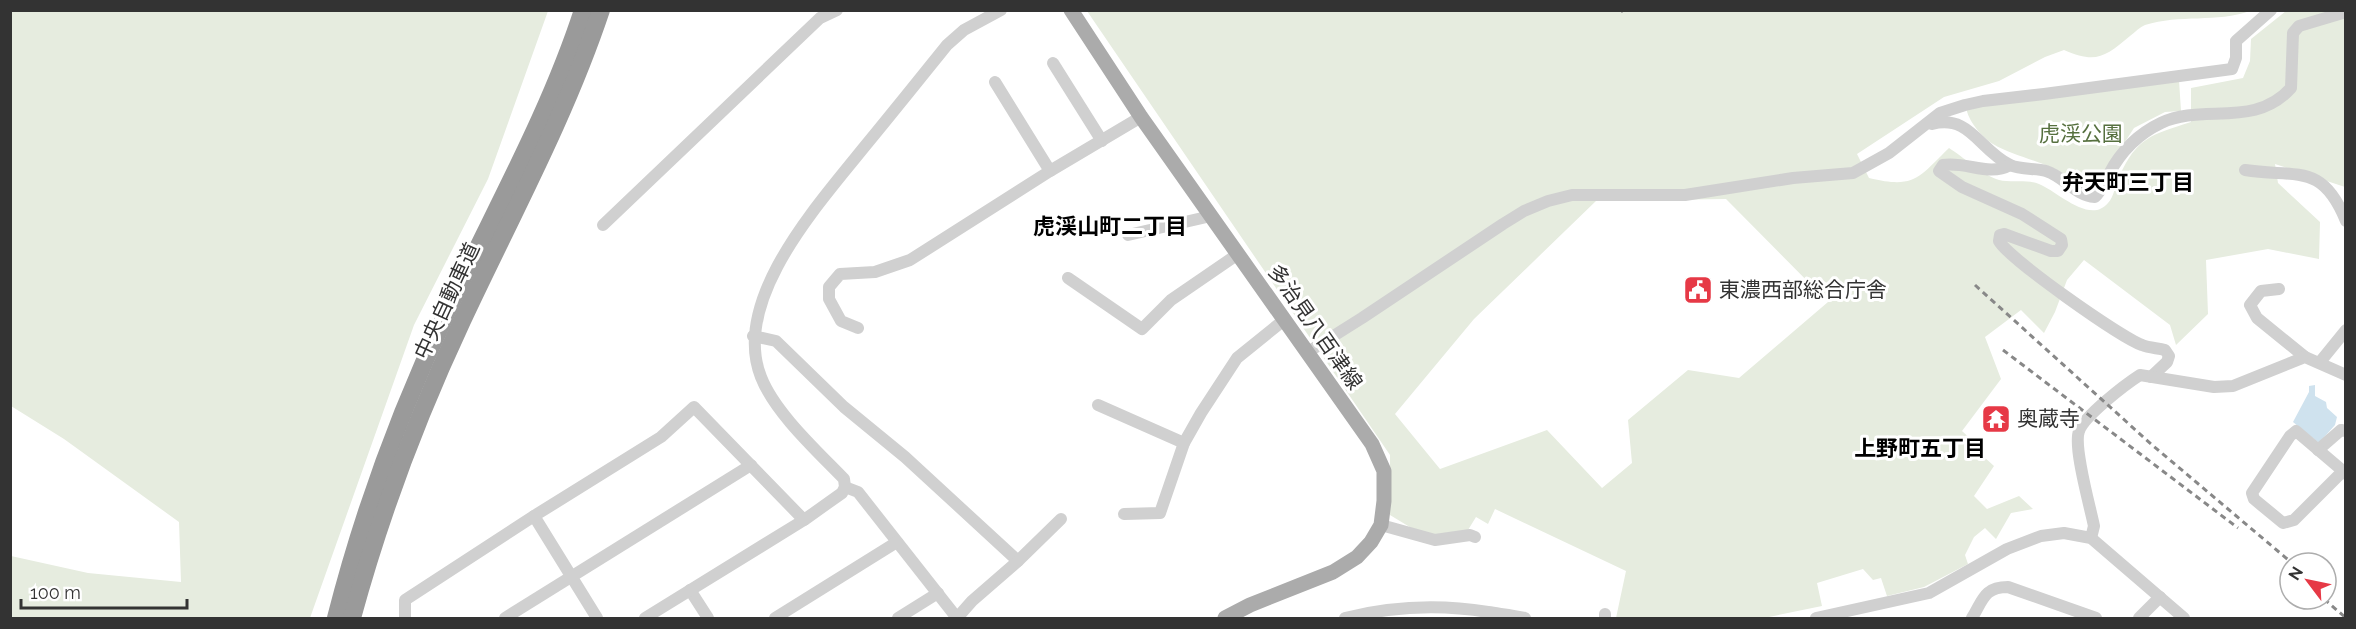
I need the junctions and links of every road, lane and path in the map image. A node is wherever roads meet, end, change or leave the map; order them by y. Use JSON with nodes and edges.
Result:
{"nodes":[{"id":1,"x":572,"y":10,"type":"edge"},
{"id":2,"x":583,"y":10,"type":"edge"},
{"id":3,"x":601,"y":10,"type":"edge"},
{"id":4,"x":837,"y":10,"type":"edge"},
{"id":5,"x":1001,"y":10,"type":"edge"},
{"id":6,"x":1071,"y":10,"type":"edge"},
{"id":7,"x":2271,"y":10,"type":"edge"},
{"id":8,"x":2346,"y":12,"type":"edge"},
{"id":9,"x":1053,"y":63,"type":"dead end"},
{"id":10,"x":995,"y":82,"type":"dead end"},
{"id":11,"x":1965,"y":105,"type":"junction"},
{"id":12,"x":1141,"y":117,"type":"junction"},
{"id":13,"x":1962,"y":124,"type":"junction"},
{"id":14,"x":1922,"y":127,"type":"junction"},
{"id":15,"x":1102,"y":141,"type":"junction"},
{"id":16,"x":2010,"y":165,"type":"junction"},
{"id":17,"x":2245,"y":170,"type":"dead end"},
{"id":18,"x":1050,"y":171,"type":"junction"},
{"id":19,"x":511,"y":180,"type":"junction"},
{"id":20,"x":1211,"y":216,"type":"junction"},
{"id":21,"x":2346,"y":221,"type":"edge"},
{"id":22,"x":603,"y":225,"type":"dead end"},
{"id":23,"x":1128,"y":235,"type":"dead end"},
{"id":24,"x":1238,"y":254,"type":"junction"},
{"id":25,"x":1068,"y":278,"type":"dead end"},
{"id":26,"x":2279,"y":289,"type":"dead end"},
{"id":27,"x":1284,"y":320,"type":"junction"},
{"id":28,"x":858,"y":328,"type":"dead end"},
{"id":29,"x":2346,"y":330,"type":"edge"},
{"id":30,"x":753,"y":336,"type":"junction"},
{"id":31,"x":1308,"y":352,"type":"junction"},
{"id":32,"x":2305,"y":357,"type":"junction"},
{"id":33,"x":2320,"y":362,"type":"junction"},
{"id":34,"x":2346,"y":375,"type":"edge"},
{"id":35,"x":2151,"y":376,"type":"junction"},
{"id":36,"x":1098,"y":405,"type":"dead end"},
{"id":37,"x":2346,"y":431,"type":"edge"},
{"id":38,"x":1184,"y":443,"type":"junction"},
{"id":39,"x":2318,"y":450,"type":"junction"},
{"id":40,"x":751,"y":465,"type":"junction"},
{"id":41,"x":2344,"y":472,"type":"edge"},
{"id":42,"x":845,"y":487,"type":"junction"},
{"id":43,"x":1125,"y":514,"type":"dead end"},
{"id":44,"x":534,"y":516,"type":"junction"},
{"id":45,"x":1061,"y":519,"type":"dead end"},
{"id":46,"x":804,"y":520,"type":"junction"},
{"id":47,"x":1381,"y":525,"type":"junction"},
{"id":48,"x":1476,"y":537,"type":"dead end"},
{"id":49,"x":2091,"y":538,"type":"junction"},
{"id":50,"x":897,"y":542,"type":"junction"},
{"id":51,"x":1018,"y":561,"type":"junction"},
{"id":52,"x":571,"y":577,"type":"junction"},
{"id":53,"x":690,"y":590,"type":"junction"},
{"id":54,"x":938,"y":593,"type":"junction"},
{"id":55,"x":2160,"y":597,"type":"junction"},
{"id":56,"x":336,"y":618,"type":"edge"},
{"id":57,"x":352,"y":618,"type":"edge"},
{"id":58,"x":405,"y":618,"type":"edge"},
{"id":59,"x":505,"y":618,"type":"edge"},
{"id":60,"x":597,"y":618,"type":"edge"},
{"id":61,"x":645,"y":618,"type":"edge"},
{"id":62,"x":708,"y":618,"type":"edge"},
{"id":63,"x":775,"y":618,"type":"edge"},
{"id":64,"x":898,"y":618,"type":"edge"},
{"id":65,"x":957,"y":618,"type":"edge"},
{"id":66,"x":1225,"y":618,"type":"edge"},
{"id":67,"x":1345,"y":618,"type":"edge"},
{"id":68,"x":1525,"y":618,"type":"edge"},
{"id":69,"x":1816,"y":618,"type":"edge"},
{"id":70,"x":1972,"y":618,"type":"edge"},
{"id":71,"x":2096,"y":618,"type":"edge"},
{"id":72,"x":2139,"y":618,"type":"edge"},
{"id":73,"x":2184,"y":618,"type":"edge"}],
"edges":[{"from":1,"to":19,"type":"highway"},
{"from":2,"to":19,"type":"highway","name":"中央自動車道"},
{"from":3,"to":57,"type":"highway","name":"中央自動車道"},
{"from":4,"to":22,"type":"street"},
{"from":5,"to":30,"type":"street"},
{"from":6,"to":12,"type":"main road","name":"多治見八百津線"},
{"from":7,"to":11,"type":"street"},
{"from":8,"to":16,"type":"street"},
{"from":9,"to":15,"type":"street"},
{"from":10,"to":18,"type":"street"},
{"from":11,"to":13,"type":"street"},
{"from":11,"to":14,"type":"street"},
{"from":12,"to":15,"type":"street"},
{"from":12,"to":20,"type":"main road","name":"多治見八百津線"},
{"from":13,"to":14,"type":"street"},
{"from":13,"to":16,"type":"street"},
{"from":14,"to":31,"type":"street"},
{"from":15,"to":18,"type":"street"},
{"from":16,"to":35,"type":"street"},
{"from":17,"to":21,"type":"street"},
{"from":18,"to":28,"type":"street"},
{"from":19,"to":56,"type":"highway","name":"中央自動車道"},
{"from":20,"to":23,"type":"street"},
{"from":20,"to":24,"type":"main road","name":"多治見八百津線"},
{"from":24,"to":25,"type":"street"},
{"from":24,"to":27,"type":"main road","name":"多治見八百津線"},
{"from":26,"to":32,"type":"street"},
{"from":27,"to":31,"type":"main road","name":"多治見八百津線"},
{"from":27,"to":38,"type":"street"},
{"from":29,"to":33,"type":"street"},
{"from":30,"to":42,"type":"street"},
{"from":30,"to":51,"type":"street"},
{"from":31,"to":47,"type":"main road","name":"多治見八百津線"},
{"from":32,"to":33,"type":"street"},
{"from":32,"to":35,"type":"street"},
{"from":33,"to":34,"type":"street"},
{"from":35,"to":49,"type":"street"},
{"from":36,"to":38,"type":"street"},
{"from":37,"to":39,"type":"street"},
{"from":38,"to":43,"type":"street"},
{"from":39,"to":41,"type":"street"},
{"from":39,"to":41,"type":"street"},
{"from":40,"to":44,"type":"street"},
{"from":40,"to":46,"type":"street"},
{"from":40,"to":52,"type":"street"},
{"from":42,"to":46,"type":"street"},
{"from":42,"to":50,"type":"street"},
{"from":44,"to":52,"type":"street"},
{"from":44,"to":58,"type":"street"},
{"from":45,"to":51,"type":"street"},
{"from":46,"to":53,"type":"street"},
{"from":47,"to":48,"type":"street"},
{"from":47,"to":66,"type":"main road","name":"多治見八百津線"},
{"from":49,"to":55,"type":"street"},
{"from":49,"to":69,"type":"street"},
{"from":50,"to":54,"type":"street"},
{"from":50,"to":63,"type":"street"},
{"from":51,"to":65,"type":"street"},
{"from":52,"to":59,"type":"street"},
{"from":52,"to":60,"type":"street"},
{"from":53,"to":61,"type":"street"},
{"from":53,"to":62,"type":"street"},
{"from":54,"to":64,"type":"street"},
{"from":54,"to":65,"type":"street"},
{"from":55,"to":72,"type":"street"},
{"from":55,"to":73,"type":"street"},
{"from":67,"to":68,"type":"street"},
{"from":70,"to":71,"type":"street"}]}
